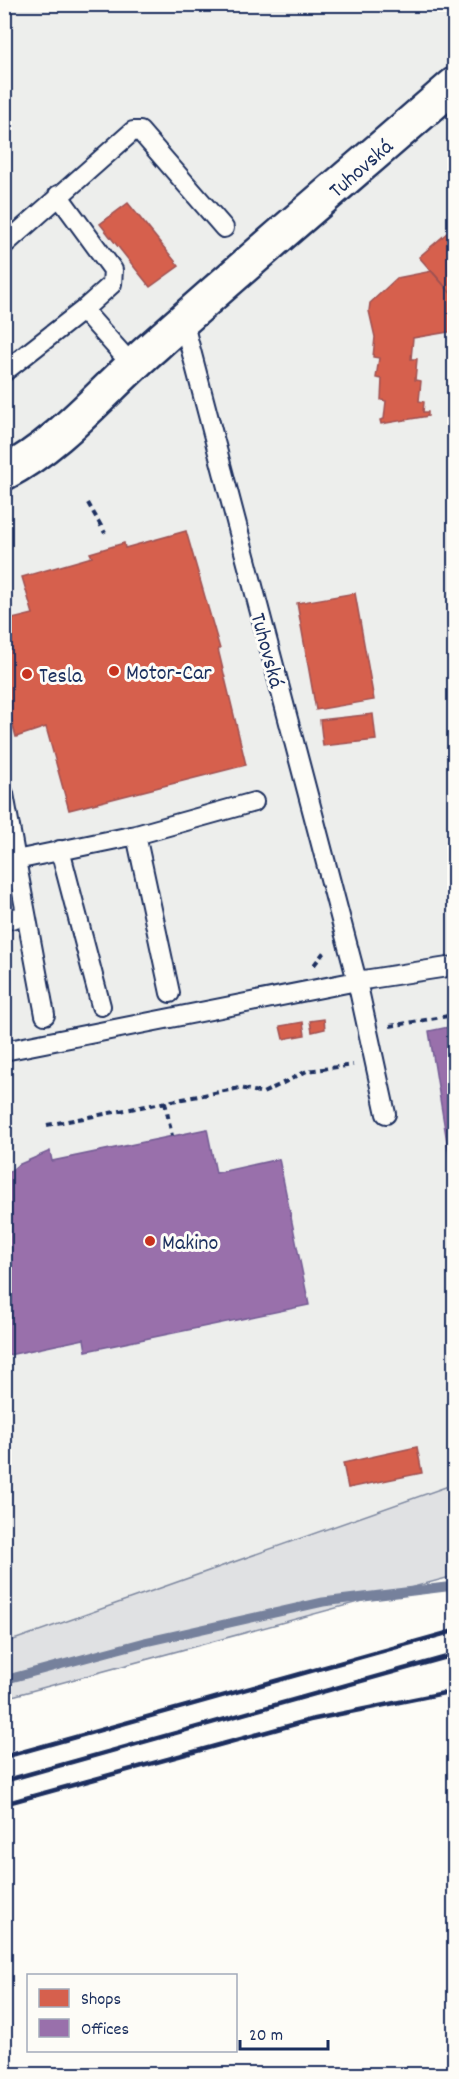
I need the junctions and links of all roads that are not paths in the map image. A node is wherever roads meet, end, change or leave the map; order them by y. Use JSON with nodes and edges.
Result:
{"nodes":[{"id":1,"x":454,"y":85,"type":"edge"},
{"id":2,"x":58,"y":195,"type":"junction"},
{"id":3,"x":224,"y":228,"type":"dead end"},
{"id":4,"x":4,"y":245,"type":"edge"},
{"id":5,"x":83,"y":310,"type":"junction"},
{"id":6,"x":183,"y":320,"type":"junction"},
{"id":7,"x":8,"y":363,"type":"edge"},
{"id":8,"x":132,"y":365,"type":"junction"},
{"id":9,"x":4,"y":473,"type":"edge"},
{"id":10,"x":4,"y":794,"type":"edge"},
{"id":11,"x":254,"y":802,"type":"dead end"},
{"id":12,"x":136,"y":835,"type":"junction"},
{"id":13,"x":60,"y":850,"type":"junction"},
{"id":14,"x":16,"y":860,"type":"junction"},
{"id":15,"x":26,"y":915,"type":"junction"},
{"id":16,"x":4,"y":921,"type":"edge"},
{"id":17,"x":454,"y":966,"type":"edge"},
{"id":18,"x":357,"y":981,"type":"junction"},
{"id":19,"x":170,"y":993,"type":"dead end"},
{"id":20,"x":101,"y":1006,"type":"dead end"},
{"id":21,"x":45,"y":1015,"type":"dead end"},
{"id":22,"x":4,"y":1051,"type":"edge"},
{"id":23,"x":386,"y":1114,"type":"dead end"}],
"edges":[{"from":1,"to":6,"type":"street","name":"Tuhovská"},
{"from":2,"to":3,"type":"lane"},
{"from":2,"to":4,"type":"lane"},
{"from":2,"to":5,"type":"lane"},
{"from":5,"to":7,"type":"lane"},
{"from":5,"to":8,"type":"lane"},
{"from":6,"to":8,"type":"street","name":"Tuhovská"},
{"from":6,"to":18,"type":"lane","name":"Tuhovská"},
{"from":8,"to":9,"type":"street","name":"Tuhovská"},
{"from":10,"to":14,"type":"lane"},
{"from":11,"to":12,"type":"lane"},
{"from":12,"to":13,"type":"lane"},
{"from":12,"to":19,"type":"lane"},
{"from":13,"to":14,"type":"lane"},
{"from":13,"to":20,"type":"lane"},
{"from":14,"to":15,"type":"lane"},
{"from":15,"to":16,"type":"lane"},
{"from":15,"to":21,"type":"lane"},
{"from":17,"to":18,"type":"lane"},
{"from":18,"to":22,"type":"lane"},
{"from":18,"to":23,"type":"lane","name":"Tuhovská"}]}
